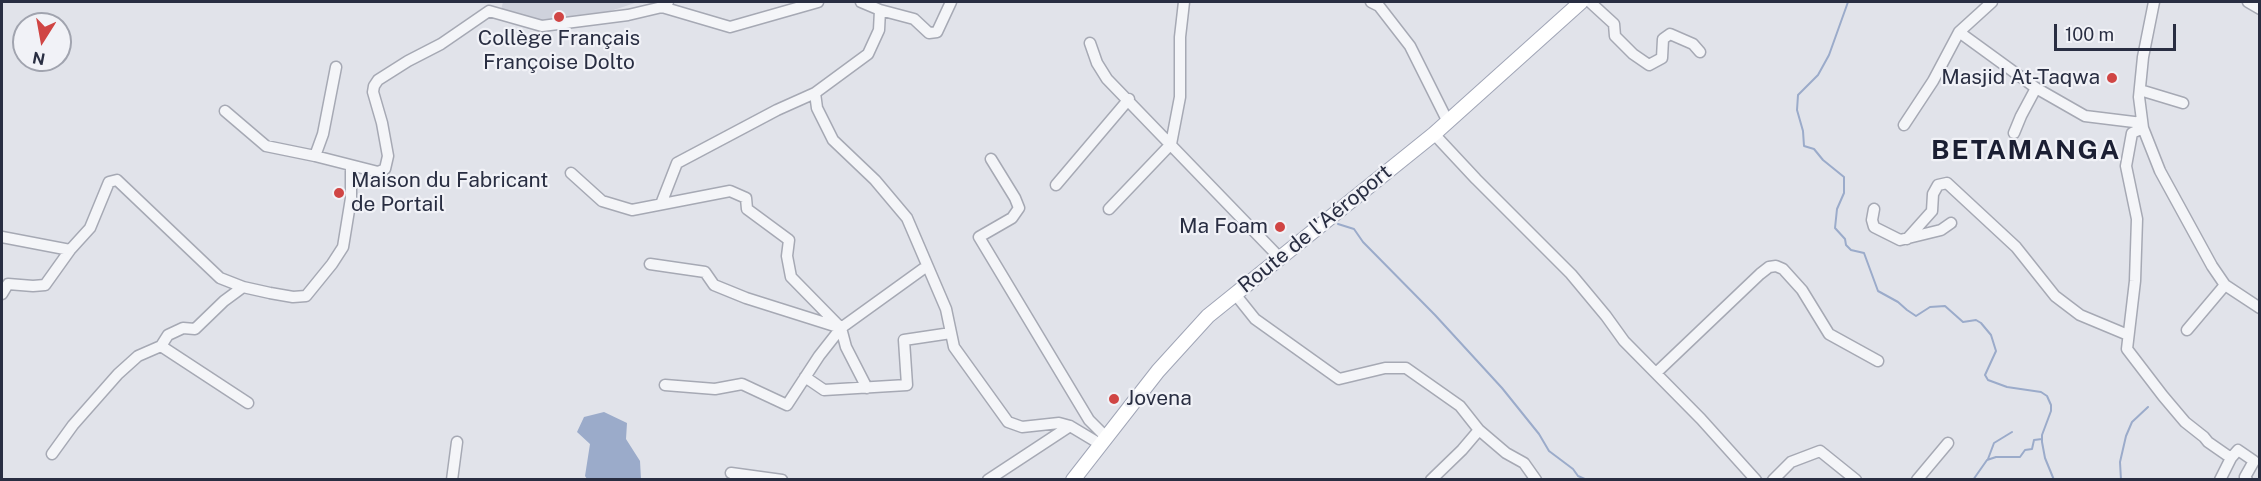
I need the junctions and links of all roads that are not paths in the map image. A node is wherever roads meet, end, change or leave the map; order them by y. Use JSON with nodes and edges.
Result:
{"nodes":[{"id":1,"x":818,"y":2,"type":"edge"},
{"id":2,"x":861,"y":2,"type":"edge"},
{"id":3,"x":951,"y":2,"type":"edge"},
{"id":4,"x":1184,"y":2,"type":"edge"},
{"id":5,"x":1371,"y":2,"type":"edge"},
{"id":6,"x":1581,"y":2,"type":"edge"},
{"id":7,"x":1590,"y":2,"type":"edge"},
{"id":8,"x":1992,"y":2,"type":"edge"},
{"id":9,"x":2154,"y":2,"type":"edge"},
{"id":10,"x":2248,"y":2,"type":"edge"},
{"id":11,"x":665,"y":4,"type":"edge"},
{"id":12,"x":491,"y":6,"type":"edge"},
{"id":13,"x":2259,"y":9,"type":"edge"},
{"id":14,"x":880,"y":10,"type":"junction"},
{"id":15,"x":1959,"y":32,"type":"junction"},
{"id":16,"x":1089,"y":43,"type":"dead end"},
{"id":17,"x":1700,"y":52,"type":"dead end"},
{"id":18,"x":336,"y":67,"type":"dead end"},
{"id":19,"x":2036,"y":88,"type":"junction"},
{"id":20,"x":2140,"y":90,"type":"junction"},
{"id":21,"x":815,"y":93,"type":"junction"},
{"id":22,"x":1129,"y":99,"type":"junction"},
{"id":23,"x":2183,"y":103,"type":"dead end"},
{"id":24,"x":225,"y":111,"type":"dead end"},
{"id":25,"x":1448,"y":122,"type":"junction"},
{"id":26,"x":1904,"y":125,"type":"dead end"},
{"id":27,"x":2142,"y":126,"type":"junction"},
{"id":28,"x":2014,"y":133,"type":"dead end"},
{"id":29,"x":1434,"y":134,"type":"junction"},
{"id":30,"x":1172,"y":144,"type":"junction"},
{"id":31,"x":315,"y":156,"type":"junction"},
{"id":32,"x":991,"y":159,"type":"dead end"},
{"id":33,"x":351,"y":166,"type":"junction"},
{"id":34,"x":571,"y":173,"type":"dead end"},
{"id":35,"x":1056,"y":185,"type":"dead end"},
{"id":36,"x":661,"y":204,"type":"junction"},
{"id":37,"x":1874,"y":208,"type":"dead end"},
{"id":38,"x":1109,"y":209,"type":"dead end"},
{"id":39,"x":1952,"y":223,"type":"dead end"},
{"id":40,"x":2,"y":237,"type":"edge"},
{"id":41,"x":1907,"y":238,"type":"junction"},
{"id":42,"x":70,"y":250,"type":"junction"},
{"id":43,"x":1279,"y":257,"type":"junction"},
{"id":44,"x":650,"y":264,"type":"dead end"},
{"id":45,"x":927,"y":266,"type":"junction"},
{"id":46,"x":2225,"y":285,"type":"junction"},
{"id":47,"x":243,"y":287,"type":"junction"},
{"id":48,"x":2,"y":294,"type":"edge"},
{"id":49,"x":1235,"y":294,"type":"junction"},
{"id":50,"x":2259,"y":308,"type":"edge"},
{"id":51,"x":841,"y":328,"type":"junction"},
{"id":52,"x":2187,"y":330,"type":"dead end"},
{"id":53,"x":951,"y":333,"type":"junction"},
{"id":54,"x":2128,"y":335,"type":"junction"},
{"id":55,"x":160,"y":346,"type":"junction"},
{"id":56,"x":1878,"y":362,"type":"dead end"},
{"id":57,"x":1656,"y":373,"type":"junction"},
{"id":58,"x":805,"y":377,"type":"junction"},
{"id":59,"x":665,"y":384,"type":"dead end"},
{"id":60,"x":867,"y":388,"type":"junction"},
{"id":61,"x":248,"y":403,"type":"dead end"},
{"id":62,"x":1070,"y":426,"type":"junction"},
{"id":63,"x":1479,"y":430,"type":"junction"},
{"id":64,"x":1103,"y":441,"type":"junction"},
{"id":65,"x":457,"y":442,"type":"dead end"},
{"id":66,"x":1948,"y":443,"type":"dead end"},
{"id":67,"x":52,"y":454,"type":"dead end"},
{"id":68,"x":2231,"y":458,"type":"junction"},
{"id":69,"x":731,"y":473,"type":"dead end"},
{"id":70,"x":2245,"y":479,"type":"edge"},
{"id":71,"x":452,"y":480,"type":"edge"},
{"id":72,"x":782,"y":480,"type":"edge"},
{"id":73,"x":988,"y":480,"type":"edge"},
{"id":74,"x":1073,"y":480,"type":"edge"},
{"id":75,"x":1431,"y":480,"type":"edge"},
{"id":76,"x":1536,"y":480,"type":"edge"},
{"id":77,"x":1756,"y":480,"type":"edge"},
{"id":78,"x":1773,"y":480,"type":"edge"},
{"id":79,"x":1856,"y":480,"type":"edge"},
{"id":80,"x":1917,"y":480,"type":"edge"},
{"id":81,"x":2220,"y":480,"type":"edge"}],
"edges":[{"from":1,"to":11,"type":"street"},
{"from":2,"to":14,"type":"street"},
{"from":3,"to":14,"type":"street"},
{"from":4,"to":30,"type":"street"},
{"from":5,"to":25,"type":"street"},
{"from":6,"to":25,"type":"main road","name":"Route de l'Aéroport"},
{"from":7,"to":17,"type":"street"},
{"from":8,"to":15,"type":"street"},
{"from":9,"to":20,"type":"street"},
{"from":10,"to":13,"type":"street"},
{"from":11,"to":12,"type":"street"},
{"from":12,"to":33,"type":"street"},
{"from":14,"to":21,"type":"street"},
{"from":15,"to":19,"type":"street"},
{"from":15,"to":26,"type":"street"},
{"from":16,"to":22,"type":"street"},
{"from":18,"to":31,"type":"street"},
{"from":19,"to":27,"type":"street"},
{"from":19,"to":28,"type":"street"},
{"from":20,"to":23,"type":"street"},
{"from":20,"to":27,"type":"street"},
{"from":21,"to":36,"type":"street"},
{"from":21,"to":45,"type":"street"},
{"from":22,"to":30,"type":"street"},
{"from":22,"to":35,"type":"street"},
{"from":24,"to":31,"type":"street"},
{"from":25,"to":29,"type":"main road","name":"Route de l'Aéroport"},
{"from":27,"to":46,"type":"street"},
{"from":27,"to":54,"type":"street"},
{"from":29,"to":43,"type":"main road","name":"Route de l'Aéroport"},
{"from":29,"to":57,"type":"street"},
{"from":30,"to":38,"type":"street"},
{"from":30,"to":43,"type":"street"},
{"from":31,"to":33,"type":"street"},
{"from":32,"to":64,"type":"street"},
{"from":33,"to":47,"type":"street"},
{"from":34,"to":36,"type":"street"},
{"from":36,"to":51,"type":"street"},
{"from":37,"to":41,"type":"street"},
{"from":39,"to":41,"type":"street"},
{"from":40,"to":42,"type":"street"},
{"from":41,"to":54,"type":"street"},
{"from":42,"to":47,"type":"street"},
{"from":42,"to":48,"type":"street"},
{"from":43,"to":49,"type":"main road","name":"Route de l'Aéroport"},
{"from":44,"to":51,"type":"street"},
{"from":45,"to":51,"type":"street"},
{"from":45,"to":53,"type":"street"},
{"from":46,"to":50,"type":"street"},
{"from":46,"to":52,"type":"street"},
{"from":47,"to":55,"type":"street"},
{"from":49,"to":63,"type":"street"},
{"from":49,"to":64,"type":"main road","name":"Route de l'Aéroport"},
{"from":51,"to":58,"type":"street"},
{"from":51,"to":60,"type":"street"},
{"from":53,"to":60,"type":"street"},
{"from":53,"to":62,"type":"street"},
{"from":54,"to":68,"type":"street"},
{"from":55,"to":61,"type":"street"},
{"from":55,"to":67,"type":"street"},
{"from":56,"to":57,"type":"street"},
{"from":57,"to":77,"type":"street"},
{"from":58,"to":59,"type":"street"},
{"from":58,"to":60,"type":"street"},
{"from":62,"to":64,"type":"street"},
{"from":62,"to":73,"type":"street"},
{"from":63,"to":75,"type":"street"},
{"from":63,"to":76,"type":"street"},
{"from":64,"to":74,"type":"main road","name":"Route de l'Aéroport"},
{"from":65,"to":71,"type":"street"},
{"from":66,"to":80,"type":"street"},
{"from":68,"to":70,"type":"street"},
{"from":68,"to":81,"type":"street"},
{"from":69,"to":72,"type":"street"},
{"from":78,"to":79,"type":"street"}]}
